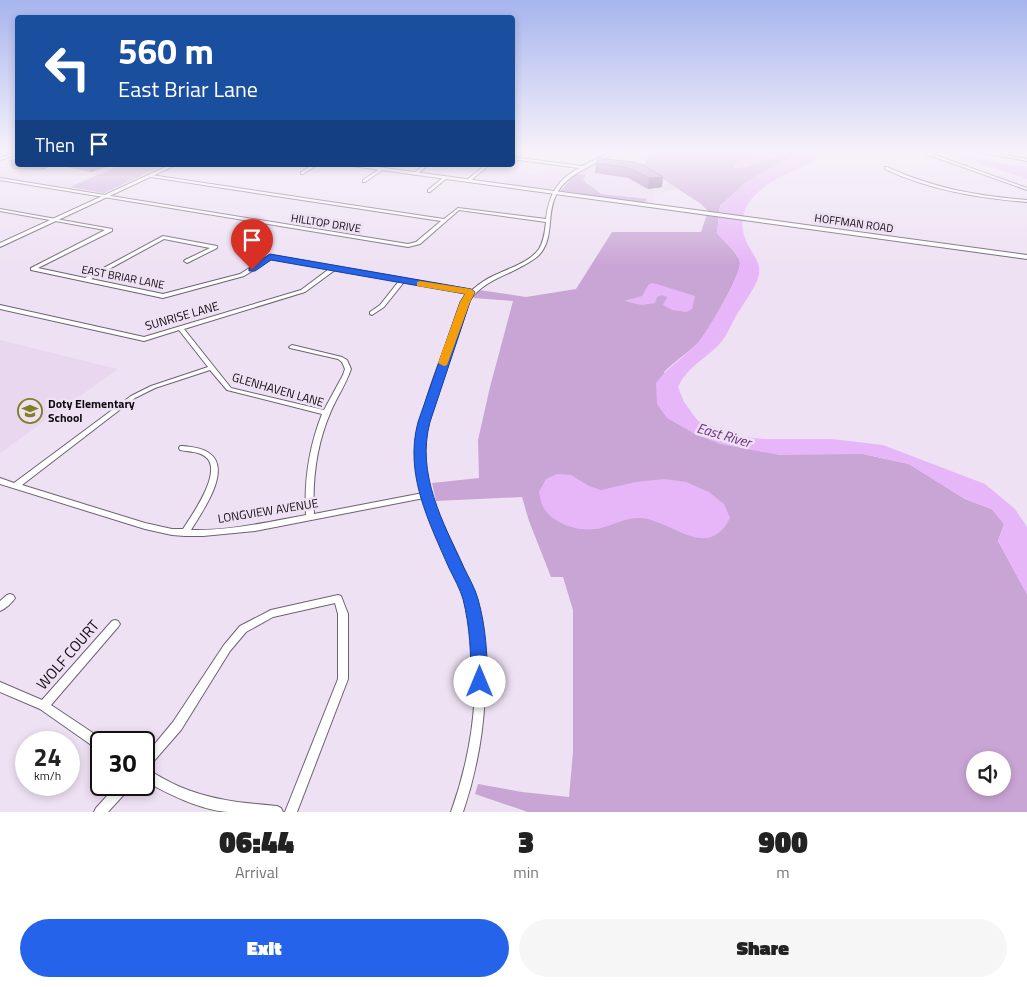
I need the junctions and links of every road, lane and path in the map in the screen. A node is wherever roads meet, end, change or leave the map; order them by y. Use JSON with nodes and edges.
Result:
{"nodes":[{"id":1,"x":68,"y":190,"type":"edge"},
{"id":2,"x":120,"y":190,"type":"edge"},
{"id":3,"x":243,"y":190,"type":"edge"},
{"id":4,"x":532,"y":190,"type":"edge"},
{"id":5,"x":557,"y":190,"type":"edge"},
{"id":6,"x":950,"y":190,"type":"edge"},
{"id":7,"x":555,"y":193,"type":"junction"},
{"id":8,"x":106,"y":196,"type":"junction"},
{"id":9,"x":1027,"y":201,"type":"edge"},
{"id":10,"x":0,"y":210,"type":"edge"},
{"id":11,"x":55,"y":220,"type":"junction"},
{"id":12,"x":443,"y":220,"type":"junction"},
{"id":13,"x":547,"y":221,"type":"junction"},
{"id":14,"x":1,"y":245,"type":"edge"},
{"id":15,"x":1027,"y":257,"type":"edge"},
{"id":16,"x":187,"y":261,"type":"dead end"},
{"id":17,"x":334,"y":268,"type":"junction"},
{"id":18,"x":86,"y":280,"type":"junction"},
{"id":19,"x":402,"y":281,"type":"junction"},
{"id":20,"x":470,"y":294,"type":"junction"},
{"id":21,"x":0,"y":307,"type":"edge"},
{"id":22,"x":372,"y":313,"type":"dead end"},
{"id":23,"x":180,"y":328,"type":"junction"},
{"id":24,"x":292,"y":347,"type":"dead end"},
{"id":25,"x":210,"y":368,"type":"junction"},
{"id":26,"x":326,"y":413,"type":"junction"},
{"id":27,"x":183,"y":448,"type":"dead end"},
{"id":28,"x":0,"y":481,"type":"edge"},
{"id":29,"x":15,"y":486,"type":"junction"},
{"id":30,"x":426,"y":495,"type":"junction"},
{"id":31,"x":310,"y":517,"type":"junction"},
{"id":32,"x":185,"y":532,"type":"junction"},
{"id":33,"x":10,"y":598,"type":"dead end"},
{"id":34,"x":0,"y":607,"type":"edge"},
{"id":35,"x":115,"y":624,"type":"dead end"},
{"id":36,"x":0,"y":687,"type":"edge"},
{"id":37,"x":44,"y":706,"type":"junction"},
{"id":38,"x":90,"y":737,"type":"edge"},
{"id":39,"x":155,"y":753,"type":"edge"},
{"id":40,"x":155,"y":781,"type":"edge"},
{"id":41,"x":115,"y":796,"type":"edge"},
{"id":42,"x":100,"y":812,"type":"edge"},
{"id":43,"x":277,"y":812,"type":"edge"},
{"id":44,"x":291,"y":812,"type":"edge"},
{"id":45,"x":458,"y":812,"type":"edge"}],
"edges":[{"from":1,"to":8,"type":"street","name":"HILLTOP DRIVE"},
{"from":2,"to":8,"type":"street"},
{"from":3,"to":12,"type":"street"},
{"from":4,"to":7,"type":"street","name":"HOFFMAN ROAD"},
{"from":5,"to":7,"type":"street"},
{"from":6,"to":9,"type":"street"},
{"from":7,"to":13,"type":"street"},
{"from":7,"to":15,"type":"street","name":"HOFFMAN ROAD"},
{"from":8,"to":11,"type":"street"},
{"from":8,"to":12,"type":"street","name":"HILLTOP DRIVE"},
{"from":10,"to":11,"type":"street"},
{"from":11,"to":14,"type":"street"},
{"from":11,"to":18,"type":"street","name":"EAST BRIAR LANE"},
{"from":12,"to":13,"type":"street"},
{"from":13,"to":20,"type":"street"},
{"from":16,"to":18,"type":"street"},
{"from":17,"to":18,"type":"street","name":"EAST BRIAR LANE"},
{"from":17,"to":19,"type":"street","name":"EAST BRIAR LANE"},
{"from":17,"to":23,"type":"street","name":"SUNRISE LANE"},
{"from":19,"to":20,"type":"street","name":"EAST BRIAR LANE"},
{"from":19,"to":22,"type":"street"},
{"from":20,"to":30,"type":"street"},
{"from":21,"to":23,"type":"street","name":"SUNRISE LANE"},
{"from":23,"to":25,"type":"street","name":"GLENHAVEN LANE"},
{"from":24,"to":26,"type":"street"},
{"from":25,"to":26,"type":"street","name":"GLENHAVEN LANE"},
{"from":25,"to":29,"type":"street"},
{"from":26,"to":31,"type":"street","name":"GLENHAVEN LANE"},
{"from":27,"to":32,"type":"street"},
{"from":28,"to":29,"type":"street","name":"LONGVIEW AVENUE"},
{"from":29,"to":32,"type":"street","name":"LONGVIEW AVENUE"},
{"from":30,"to":31,"type":"street","name":"LONGVIEW AVENUE"},
{"from":30,"to":45,"type":"street"},
{"from":31,"to":32,"type":"street","name":"LONGVIEW AVENUE"},
{"from":33,"to":34,"type":"street"},
{"from":35,"to":37,"type":"street","name":"WOLF COURT"},
{"from":36,"to":37,"type":"street"},
{"from":37,"to":38,"type":"street"},
{"from":39,"to":44,"type":"street"},
{"from":40,"to":43,"type":"street"},
{"from":41,"to":42,"type":"street"}]}
